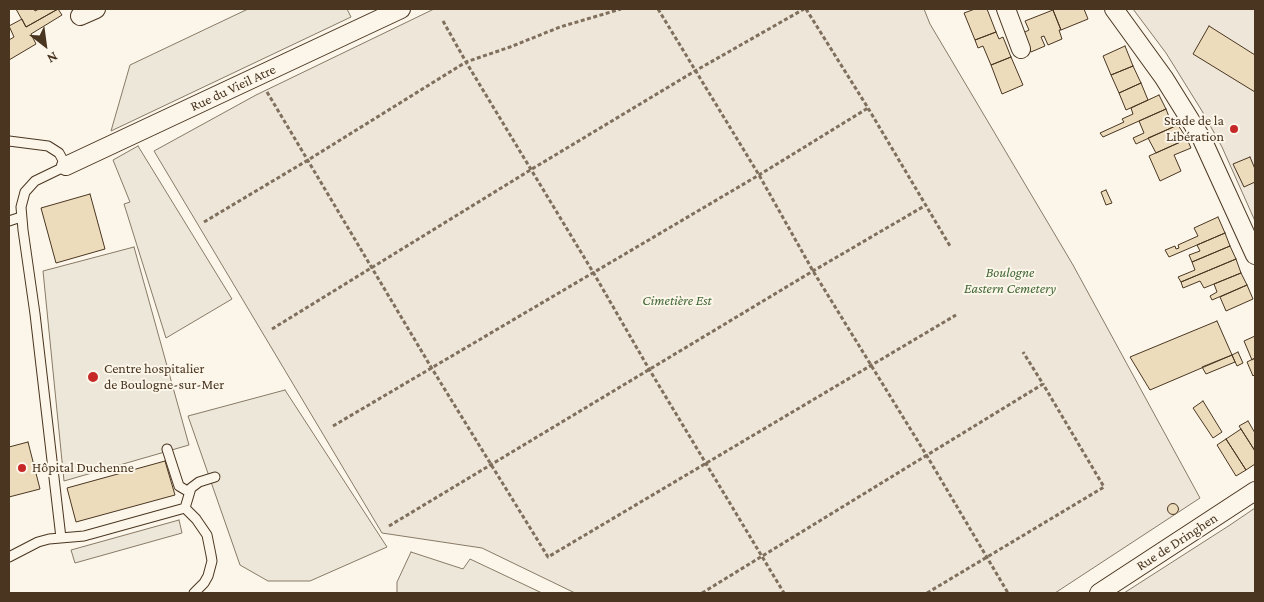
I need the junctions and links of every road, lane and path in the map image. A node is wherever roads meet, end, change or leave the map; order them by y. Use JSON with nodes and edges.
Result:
{"nodes":[{"id":1,"x":401,"y":9,"type":"edge"},
{"id":2,"x":621,"y":9,"type":"edge"},
{"id":3,"x":658,"y":9,"type":"edge"},
{"id":4,"x":805,"y":9,"type":"edge"},
{"id":5,"x":1006,"y":9,"type":"edge"},
{"id":6,"x":1114,"y":9,"type":"edge"},
{"id":7,"x":443,"y":20,"type":"dead end"},
{"id":8,"x":1021,"y":49,"type":"dead end"},
{"id":9,"x":466,"y":62,"type":"junction"},
{"id":10,"x":695,"y":71,"type":"junction"},
{"id":11,"x":259,"y":76,"type":"junction"},
{"id":12,"x":868,"y":108,"type":"junction"},
{"id":13,"x":9,"y":141,"type":"edge"},
{"id":14,"x":308,"y":160,"type":"junction"},
{"id":15,"x":66,"y":166,"type":"junction"},
{"id":16,"x":532,"y":169,"type":"junction"},
{"id":17,"x":759,"y":175,"type":"junction"},
{"id":18,"x":926,"y":205,"type":"junction"},
{"id":19,"x":21,"y":218,"type":"junction"},
{"id":20,"x":9,"y":221,"type":"edge"},
{"id":21,"x":204,"y":222,"type":"dead end"},
{"id":22,"x":950,"y":246,"type":"dead end"},
{"id":23,"x":1255,"y":255,"type":"edge"},
{"id":24,"x":373,"y":268,"type":"junction"},
{"id":25,"x":813,"y":271,"type":"junction"},
{"id":26,"x":594,"y":272,"type":"junction"},
{"id":27,"x":956,"y":315,"type":"dead end"},
{"id":28,"x":272,"y":329,"type":"dead end"},
{"id":29,"x":1023,"y":352,"type":"dead end"},
{"id":30,"x":870,"y":366,"type":"junction"},
{"id":31,"x":431,"y":367,"type":"junction"},
{"id":32,"x":649,"y":369,"type":"junction"},
{"id":33,"x":1044,"y":384,"type":"junction"},
{"id":34,"x":332,"y":426,"type":"dead end"},
{"id":35,"x":167,"y":449,"type":"dead end"},
{"id":36,"x":927,"y":456,"type":"junction"},
{"id":37,"x":492,"y":464,"type":"junction"},
{"id":38,"x":706,"y":464,"type":"junction"},
{"id":39,"x":215,"y":477,"type":"dead end"},
{"id":40,"x":1255,"y":491,"type":"edge"},
{"id":41,"x":189,"y":492,"type":"junction"},
{"id":42,"x":185,"y":508,"type":"junction"},
{"id":43,"x":389,"y":526,"type":"dead end"},
{"id":44,"x":61,"y":538,"type":"junction"},
{"id":45,"x":762,"y":556,"type":"junction"},
{"id":46,"x":9,"y":557,"type":"edge"},
{"id":47,"x":987,"y":558,"type":"junction"},
{"id":48,"x":194,"y":593,"type":"edge"},
{"id":49,"x":702,"y":593,"type":"edge"},
{"id":50,"x":784,"y":593,"type":"edge"},
{"id":51,"x":927,"y":593,"type":"edge"},
{"id":52,"x":1008,"y":593,"type":"edge"},
{"id":53,"x":1099,"y":593,"type":"edge"}],
"edges":[{"from":1,"to":11,"type":"street","name":"Rue du Vieil Atre"},
{"from":2,"to":9,"type":"path"},
{"from":3,"to":10,"type":"path"},
{"from":4,"to":10,"type":"path"},
{"from":4,"to":12,"type":"path"},
{"from":5,"to":8,"type":"street"},
{"from":6,"to":23,"type":"street"},
{"from":7,"to":9,"type":"path"},
{"from":9,"to":14,"type":"path"},
{"from":9,"to":16,"type":"path"},
{"from":10,"to":16,"type":"path"},
{"from":10,"to":17,"type":"path"},
{"from":11,"to":14,"type":"path"},
{"from":11,"to":15,"type":"street","name":"Rue du Vieil Atre"},
{"from":12,"to":17,"type":"path"},
{"from":12,"to":18,"type":"path"},
{"from":13,"to":15,"type":"lane"},
{"from":14,"to":21,"type":"path"},
{"from":14,"to":24,"type":"path"},
{"from":15,"to":19,"type":"lane"},
{"from":16,"to":24,"type":"path"},
{"from":16,"to":26,"type":"path"},
{"from":17,"to":25,"type":"path"},
{"from":17,"to":26,"type":"path"},
{"from":18,"to":22,"type":"path"},
{"from":18,"to":25,"type":"path"},
{"from":19,"to":20,"type":"lane"},
{"from":19,"to":44,"type":"lane"},
{"from":24,"to":28,"type":"path"},
{"from":24,"to":31,"type":"path"},
{"from":25,"to":30,"type":"path"},
{"from":25,"to":32,"type":"path"},
{"from":26,"to":31,"type":"path"},
{"from":26,"to":32,"type":"path"},
{"from":27,"to":30,"type":"path"},
{"from":29,"to":33,"type":"path"},
{"from":30,"to":36,"type":"path"},
{"from":30,"to":38,"type":"path"},
{"from":31,"to":34,"type":"path"},
{"from":31,"to":37,"type":"path"},
{"from":32,"to":37,"type":"path"},
{"from":32,"to":38,"type":"path"},
{"from":33,"to":36,"type":"path"},
{"from":33,"to":47,"type":"path"},
{"from":35,"to":41,"type":"lane"},
{"from":36,"to":45,"type":"path"},
{"from":36,"to":47,"type":"path"},
{"from":37,"to":38,"type":"path"},
{"from":37,"to":43,"type":"path"},
{"from":38,"to":45,"type":"path"},
{"from":39,"to":41,"type":"lane"},
{"from":40,"to":53,"type":"street","name":"Rue de Dringhen"},
{"from":41,"to":42,"type":"lane"},
{"from":42,"to":44,"type":"lane"},
{"from":42,"to":48,"type":"lane"},
{"from":44,"to":46,"type":"lane"},
{"from":45,"to":49,"type":"path"},
{"from":45,"to":50,"type":"path"},
{"from":47,"to":51,"type":"path"},
{"from":47,"to":52,"type":"path"}]}
